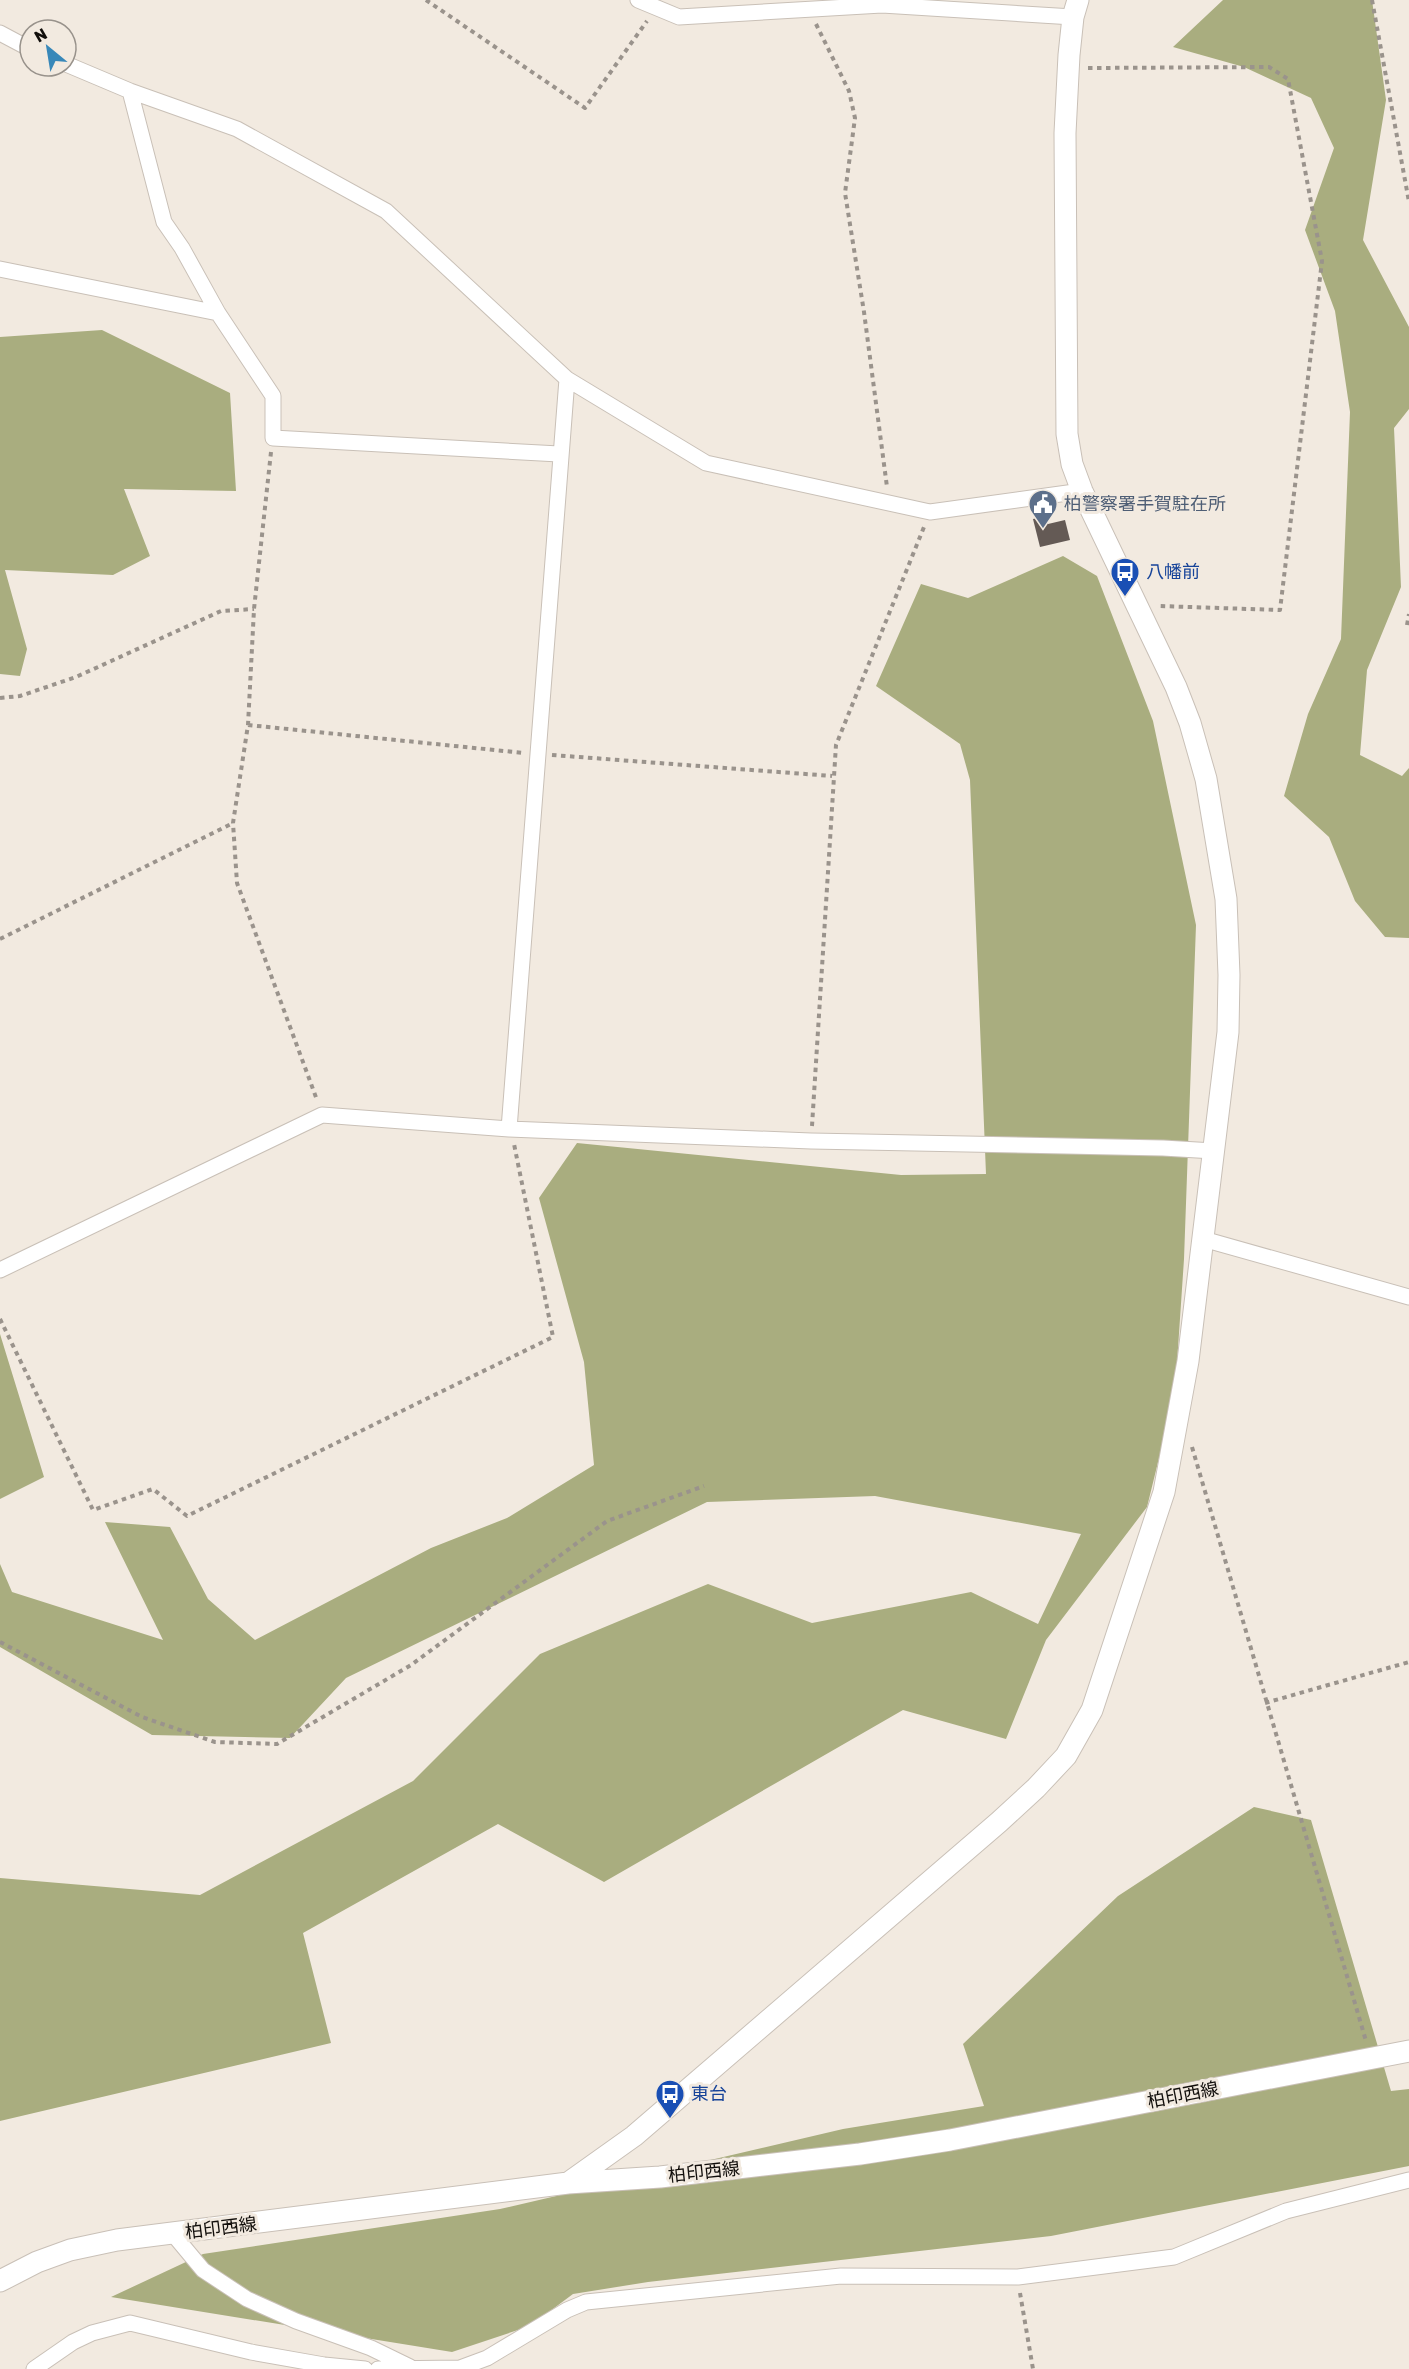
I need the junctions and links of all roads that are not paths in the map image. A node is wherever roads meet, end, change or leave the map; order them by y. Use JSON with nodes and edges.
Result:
{"nodes":[{"id":1,"x":638,"y":0,"type":"edge"},
{"id":2,"x":882,"y":3,"type":"edge"},
{"id":3,"x":1075,"y":8,"type":"edge"},
{"id":4,"x":0,"y":33,"type":"edge"},
{"id":5,"x":18,"y":43,"type":"edge"},
{"id":6,"x":78,"y":69,"type":"edge"},
{"id":7,"x":130,"y":91,"type":"junction"},
{"id":8,"x":0,"y":270,"type":"edge"},
{"id":9,"x":218,"y":313,"type":"junction"},
{"id":10,"x":567,"y":379,"type":"junction"},
{"id":11,"x":559,"y":454,"type":"junction"},
{"id":12,"x":1082,"y":491,"type":"junction"},
{"id":13,"x":510,"y":1129,"type":"junction"},
{"id":14,"x":1214,"y":1151,"type":"junction"},
{"id":15,"x":1203,"y":1239,"type":"junction"},
{"id":16,"x":0,"y":1270,"type":"edge"},
{"id":17,"x":1409,"y":1297,"type":"edge"},
{"id":18,"x":1409,"y":2052,"type":"edge"},
{"id":19,"x":1409,"y":2180,"type":"edge"},
{"id":20,"x":568,"y":2183,"type":"junction"},
{"id":21,"x":173,"y":2234,"type":"junction"},
{"id":22,"x":0,"y":2281,"type":"edge"},
{"id":23,"x":411,"y":2367,"type":"junction"},
{"id":24,"x":460,"y":2368,"type":"edge"},
{"id":25,"x":34,"y":2369,"type":"edge"},
{"id":26,"x":365,"y":2369,"type":"edge"},
{"id":27,"x":378,"y":2369,"type":"edge"}],
"edges":[{"from":1,"to":2,"type":"street"},
{"from":2,"to":3,"type":"street"},
{"from":3,"to":12,"type":"street"},
{"from":4,"to":5,"type":"street"},
{"from":6,"to":7,"type":"street"},
{"from":7,"to":9,"type":"street"},
{"from":7,"to":10,"type":"street"},
{"from":8,"to":9,"type":"street"},
{"from":9,"to":11,"type":"street"},
{"from":10,"to":11,"type":"street"},
{"from":10,"to":12,"type":"street"},
{"from":11,"to":13,"type":"street"},
{"from":12,"to":14,"type":"street"},
{"from":13,"to":14,"type":"street"},
{"from":13,"to":16,"type":"street"},
{"from":14,"to":15,"type":"street"},
{"from":15,"to":17,"type":"street"},
{"from":15,"to":20,"type":"street"},
{"from":18,"to":20,"type":"street","name":"柏印西線"},
{"from":19,"to":24,"type":"street"},
{"from":20,"to":21,"type":"street","name":"柏印西線"},
{"from":21,"to":22,"type":"street","name":"柏印西線"},
{"from":21,"to":23,"type":"street"},
{"from":23,"to":24,"type":"street"},
{"from":23,"to":27,"type":"street"},
{"from":25,"to":26,"type":"street"}]}
